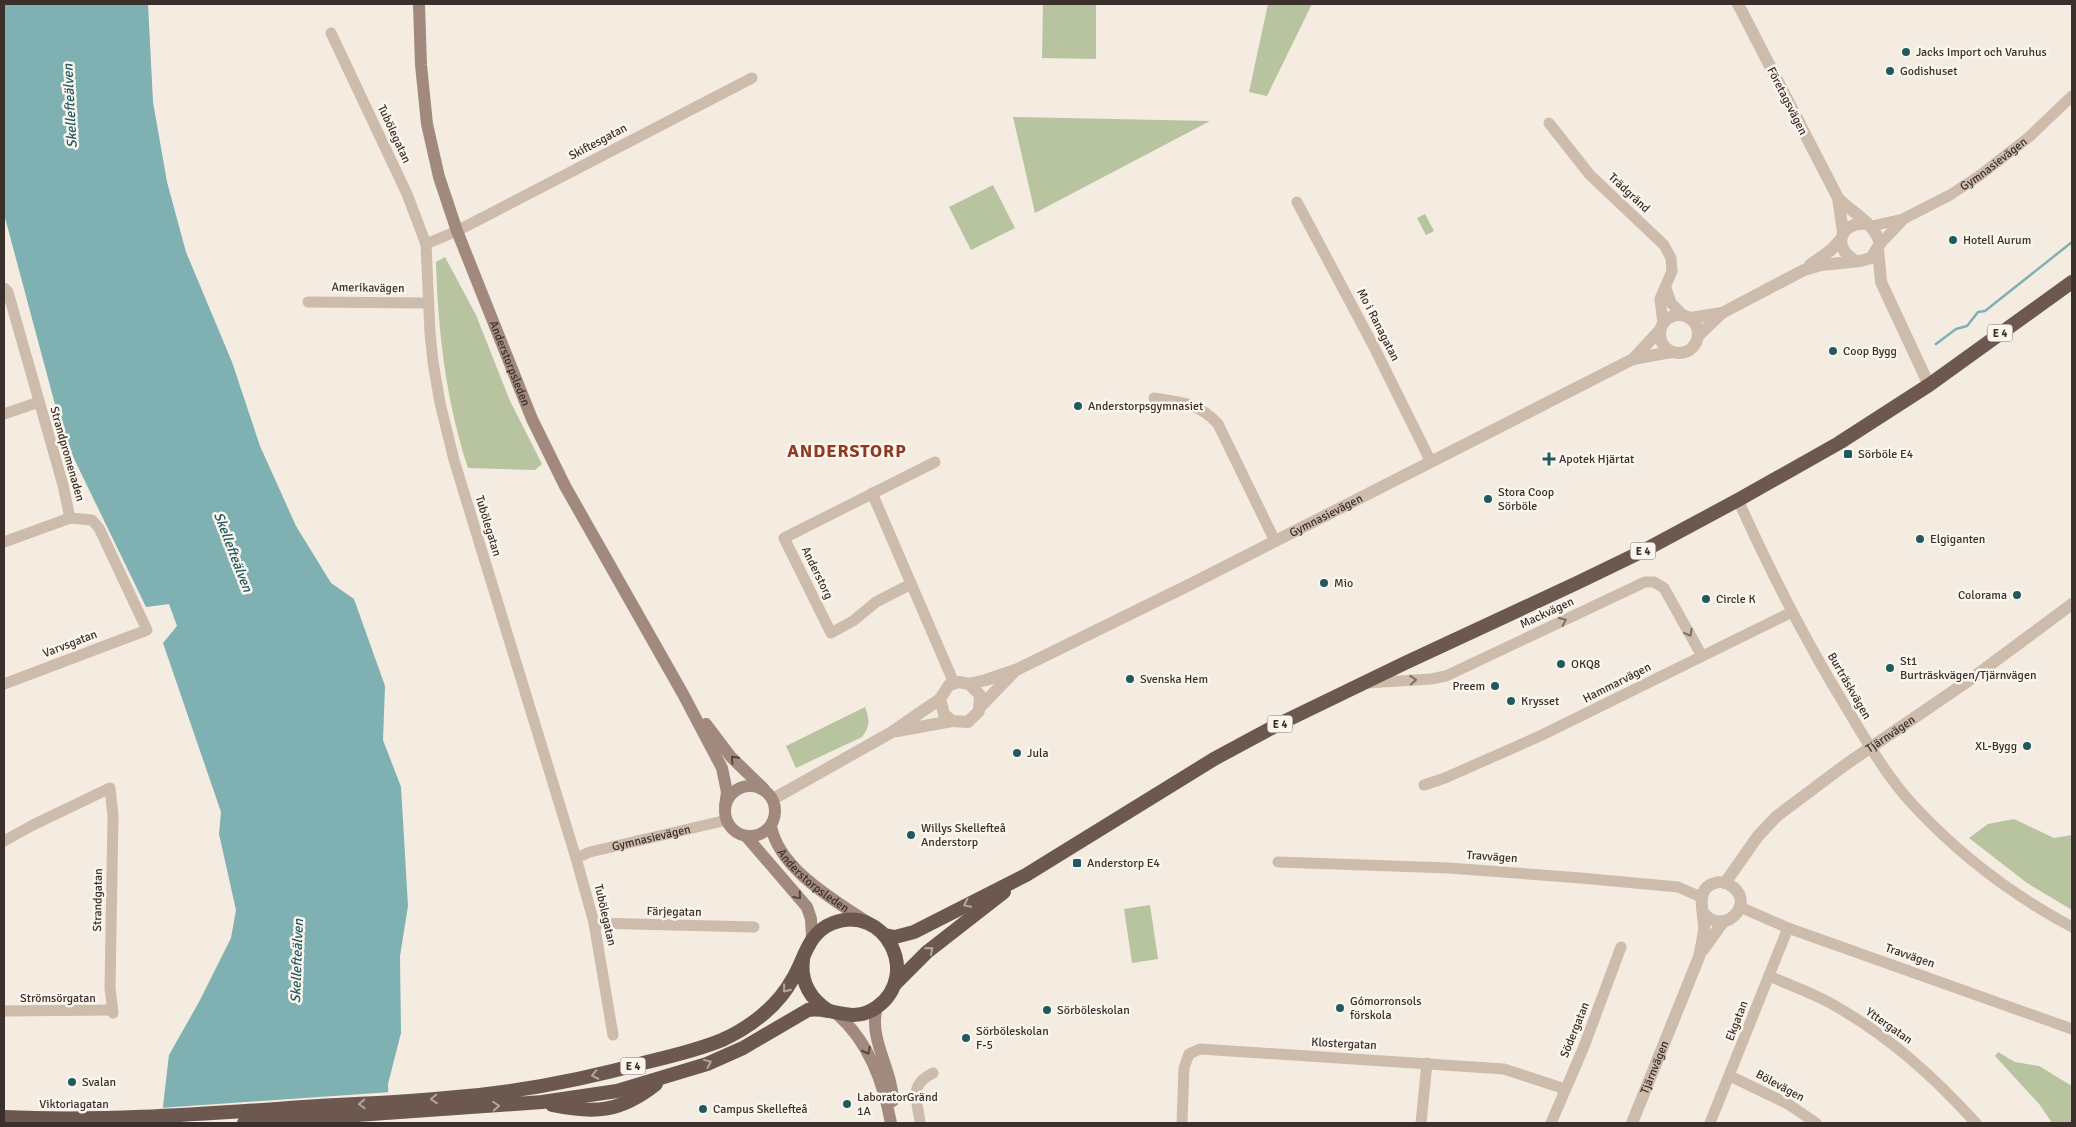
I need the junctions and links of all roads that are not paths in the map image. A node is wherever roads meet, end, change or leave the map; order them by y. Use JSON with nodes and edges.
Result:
{"nodes":[{"id":1,"x":419,"y":4,"type":"edge"},
{"id":2,"x":1738,"y":4,"type":"edge"},
{"id":3,"x":331,"y":33,"type":"dead end"},
{"id":4,"x":752,"y":78,"type":"dead end"},
{"id":5,"x":2072,"y":96,"type":"edge"},
{"id":6,"x":1549,"y":124,"type":"dead end"},
{"id":7,"x":1838,"y":198,"type":"junction"},
{"id":8,"x":1297,"y":202,"type":"dead end"},
{"id":9,"x":1903,"y":219,"type":"junction"},
{"id":10,"x":1870,"y":225,"type":"junction"},
{"id":11,"x":457,"y":231,"type":"junction"},
{"id":12,"x":1842,"y":236,"type":"junction"},
{"id":13,"x":426,"y":244,"type":"junction"},
{"id":14,"x":1879,"y":246,"type":"junction"},
{"id":15,"x":1858,"y":261,"type":"junction"},
{"id":16,"x":1804,"y":270,"type":"junction"},
{"id":17,"x":1881,"y":282,"type":"junction"},
{"id":18,"x":2072,"y":282,"type":"edge"},
{"id":19,"x":4,"y":288,"type":"edge"},
{"id":20,"x":1666,"y":288,"type":"junction"},
{"id":21,"x":308,"y":302,"type":"dead end"},
{"id":22,"x":428,"y":303,"type":"junction"},
{"id":23,"x":1722,"y":313,"type":"junction"},
{"id":24,"x":1686,"y":316,"type":"junction"},
{"id":25,"x":1661,"y":327,"type":"junction"},
{"id":26,"x":1699,"y":335,"type":"junction"},
{"id":27,"x":1671,"y":352,"type":"junction"},
{"id":28,"x":1632,"y":359,"type":"junction"},
{"id":29,"x":1929,"y":385,"type":"junction"},
{"id":30,"x":1154,"y":398,"type":"dead end"},
{"id":31,"x":39,"y":402,"type":"junction"},
{"id":32,"x":4,"y":414,"type":"edge"},
{"id":33,"x":935,"y":462,"type":"dead end"},
{"id":34,"x":1431,"y":462,"type":"junction"},
{"id":35,"x":872,"y":493,"type":"junction"},
{"id":36,"x":1738,"y":500,"type":"junction"},
{"id":37,"x":70,"y":518,"type":"junction"},
{"id":38,"x":4,"y":542,"type":"edge"},
{"id":39,"x":1276,"y":542,"type":"junction"},
{"id":40,"x":911,"y":584,"type":"junction"},
{"id":41,"x":2072,"y":604,"type":"edge"},
{"id":42,"x":1792,"y":612,"type":"junction"},
{"id":43,"x":147,"y":630,"type":"joint"},
{"id":44,"x":1702,"y":656,"type":"junction"},
{"id":45,"x":1018,"y":669,"type":"junction"},
{"id":46,"x":954,"y":683,"type":"junction"},
{"id":47,"x":1365,"y":683,"type":"junction"},
{"id":48,"x":4,"y":684,"type":"edge"},
{"id":49,"x":969,"y":684,"type":"junction"},
{"id":50,"x":683,"y":694,"type":"junction"},
{"id":51,"x":940,"y":699,"type":"junction"},
{"id":52,"x":981,"y":706,"type":"junction"},
{"id":53,"x":952,"y":721,"type":"junction"},
{"id":54,"x":892,"y":732,"type":"junction"},
{"id":55,"x":1870,"y":748,"type":"junction"},
{"id":56,"x":1424,"y":785,"type":"dead end"},
{"id":57,"x":771,"y":796,"type":"junction"},
{"id":58,"x":725,"y":806,"type":"junction"},
{"id":59,"x":727,"y":820,"type":"junction"},
{"id":60,"x":771,"y":826,"type":"junction"},
{"id":61,"x":746,"y":836,"type":"junction"},
{"id":62,"x":4,"y":842,"type":"edge"},
{"id":63,"x":576,"y":858,"type":"junction"},
{"id":64,"x":1278,"y":862,"type":"dead end"},
{"id":65,"x":1026,"y":875,"type":"junction"},
{"id":66,"x":1725,"y":883,"type":"junction"},
{"id":67,"x":1701,"y":897,"type":"junction"},
{"id":68,"x":1740,"y":908,"type":"junction"},
{"id":69,"x":1703,"y":912,"type":"junction"},
{"id":70,"x":1722,"y":922,"type":"junction"},
{"id":71,"x":594,"y":924,"type":"junction"},
{"id":72,"x":871,"y":924,"type":"junction"},
{"id":73,"x":754,"y":927,"type":"dead end"},
{"id":74,"x":2072,"y":927,"type":"edge"},
{"id":75,"x":1788,"y":928,"type":"junction"},
{"id":76,"x":885,"y":935,"type":"junction"},
{"id":77,"x":810,"y":942,"type":"junction"},
{"id":78,"x":1621,"y":947,"type":"dead end"},
{"id":79,"x":1699,"y":957,"type":"junction"},
{"id":80,"x":1769,"y":976,"type":"junction"},
{"id":81,"x":895,"y":984,"type":"junction"},
{"id":82,"x":877,"y":1007,"type":"junction"},
{"id":83,"x":4,"y":1012,"type":"edge"},
{"id":84,"x":112,"y":1012,"type":"joint"},
{"id":85,"x":835,"y":1013,"type":"junction"},
{"id":86,"x":2072,"y":1029,"type":"edge"},
{"id":87,"x":613,"y":1035,"type":"dead end"},
{"id":88,"x":1427,"y":1063,"type":"junction"},
{"id":89,"x":933,"y":1073,"type":"dead end"},
{"id":90,"x":1730,"y":1076,"type":"junction"},
{"id":91,"x":1565,"y":1089,"type":"junction"},
{"id":92,"x":411,"y":1106,"type":"junction"},
{"id":93,"x":4,"y":1117,"type":"edge"},
{"id":94,"x":244,"y":1123,"type":"edge"},
{"id":95,"x":892,"y":1123,"type":"edge"},
{"id":96,"x":920,"y":1123,"type":"edge"},
{"id":97,"x":1182,"y":1123,"type":"edge"},
{"id":98,"x":1421,"y":1123,"type":"edge"},
{"id":99,"x":1551,"y":1123,"type":"edge"},
{"id":100,"x":1632,"y":1123,"type":"edge"},
{"id":101,"x":1710,"y":1123,"type":"edge"},
{"id":102,"x":1816,"y":1123,"type":"edge"},
{"id":103,"x":1976,"y":1123,"type":"edge"}],
"edges":[{"from":1,"to":11,"type":"main road","name":"Anderstorpsleden"},
{"from":2,"to":7,"type":"street","name":"Företagsvägen"},
{"from":3,"to":13,"type":"street","name":"Tubölegatan"},
{"from":4,"to":11,"type":"street","name":"Skiftesgatan"},
{"from":5,"to":9,"type":"street","name":"Gymnasievägen"},
{"from":6,"to":20,"type":"street","name":"Trädgränd"},
{"from":7,"to":10,"type":"street","name":"Företagsvägen"},
{"from":7,"to":12,"type":"street","name":"Företagsvägen"},
{"from":8,"to":34,"type":"street","name":"Mo i Ranagatan"},
{"from":9,"to":10,"type":"street"},
{"from":9,"to":14,"type":"street"},
{"from":10,"to":12,"type":"street"},
{"from":10,"to":14,"type":"street"},
{"from":11,"to":13,"type":"street","name":"Skiftesgatan"},
{"from":11,"to":50,"type":"main road","name":"Anderstorpsleden"},
{"from":12,"to":15,"type":"street"},
{"from":12,"to":16,"type":"street"},
{"from":13,"to":22,"type":"street","name":"Tubölegatan"},
{"from":14,"to":15,"type":"street"},
{"from":14,"to":17,"type":"street"},
{"from":15,"to":16,"type":"street"},
{"from":15,"to":17,"type":"street"},
{"from":16,"to":23,"type":"street"},
{"from":17,"to":29,"type":"street"},
{"from":18,"to":29,"type":"highway","number":"E 4"},
{"from":19,"to":31,"type":"street","name":"Strandpromenaden"},
{"from":20,"to":24,"type":"street"},
{"from":20,"to":25,"type":"street","name":"Trädgränd"},
{"from":21,"to":22,"type":"street","name":"Amerikavägen"},
{"from":22,"to":63,"type":"street","name":"Tubölegatan"},
{"from":23,"to":24,"type":"street"},
{"from":23,"to":26,"type":"street"},
{"from":24,"to":25,"type":"street"},
{"from":24,"to":26,"type":"street"},
{"from":25,"to":27,"type":"street"},
{"from":25,"to":28,"type":"street","name":"Gymnasievägen"},
{"from":26,"to":27,"type":"street"},
{"from":27,"to":28,"type":"street","name":"Gymnasievägen"},
{"from":28,"to":34,"type":"street","name":"Gymnasievägen"},
{"from":29,"to":36,"type":"highway","number":"E 4"},
{"from":30,"to":39,"type":"street"},
{"from":31,"to":32,"type":"street"},
{"from":31,"to":37,"type":"street","name":"Strandpromenaden"},
{"from":33,"to":35,"type":"street","name":"Anderstorg"},
{"from":34,"to":39,"type":"street","name":"Gymnasievägen"},
{"from":35,"to":40,"type":"street"},
{"from":35,"to":40,"type":"street","name":"Anderstorg"},
{"from":36,"to":42,"type":"street","name":"Burträskvägen"},
{"from":36,"to":47,"type":"highway","number":"E 4"},
{"from":37,"to":38,"type":"street"},
{"from":37,"to":43,"type":"street","name":"Strandpromenaden"},
{"from":39,"to":45,"type":"street","name":"Gymnasievägen"},
{"from":40,"to":46,"type":"street"},
{"from":41,"to":55,"type":"street","name":"Tjärnvägen"},
{"from":42,"to":44,"type":"street","name":"Hammarvägen"},
{"from":42,"to":55,"type":"street","name":"Burträskvägen"},
{"from":43,"to":48,"type":"street","name":"Varvsgatan"},
{"from":47,"to":44,"type":"street","name":"Mackvägen","one_way":true},
{"from":44,"to":56,"type":"street","name":"Hammarvägen"},
{"from":45,"to":49,"type":"street","name":"Gymnasievägen"},
{"from":45,"to":52,"type":"street","name":"Gymnasievägen"},
{"from":46,"to":49,"type":"street"},
{"from":46,"to":51,"type":"street"},
{"from":47,"to":65,"type":"highway","number":"E 4"},
{"from":49,"to":52,"type":"street"},
{"from":57,"to":50,"type":"main road","name":"Anderstorpsleden","one_way":true},
{"from":50,"to":58,"type":"main road","name":"Anderstorpsleden"},
{"from":51,"to":53,"type":"street"},
{"from":51,"to":54,"type":"street"},
{"from":52,"to":53,"type":"street"},
{"from":53,"to":54,"type":"street"},
{"from":54,"to":57,"type":"street"},
{"from":55,"to":66,"type":"street","name":"Tjärnvägen"},
{"from":55,"to":74,"type":"street","name":"Burträskvägen"},
{"from":57,"to":58,"type":"main road"},
{"from":57,"to":60,"type":"main road"},
{"from":58,"to":59,"type":"main road"},
{"from":59,"to":61,"type":"main road"},
{"from":59,"to":63,"type":"street","name":"Gymnasievägen"},
{"from":60,"to":61,"type":"main road"},
{"from":60,"to":72,"type":"main road","name":"Anderstorpsleden"},
{"from":61,"to":77,"type":"main road","name":"Anderstorpsleden","one_way":true},
{"from":62,"to":84,"type":"street","name":"Strandgatan"},
{"from":63,"to":71,"type":"street","name":"Tubölegatan"},
{"from":64,"to":67,"type":"street","name":"Travvägen"},
{"from":65,"to":76,"type":"highway","number":"E 4","one_way":true},
{"from":81,"to":65,"type":"highway","number":"E 4","one_way":true},
{"from":66,"to":67,"type":"street"},
{"from":66,"to":68,"type":"street"},
{"from":67,"to":69,"type":"street"},
{"from":68,"to":70,"type":"street"},
{"from":68,"to":75,"type":"street","name":"Travvägen"},
{"from":69,"to":70,"type":"street"},
{"from":69,"to":79,"type":"street","name":"Tjärnvägen"},
{"from":70,"to":79,"type":"street","name":"Tjärnvägen"},
{"from":71,"to":73,"type":"street","name":"Färjegatan"},
{"from":71,"to":87,"type":"street","name":"Tubölegatan"},
{"from":72,"to":76,"type":"highway"},
{"from":72,"to":77,"type":"highway"},
{"from":75,"to":80,"type":"street","name":"Ekgatan"},
{"from":75,"to":86,"type":"street","name":"Travvägen"},
{"from":76,"to":81,"type":"highway"},
{"from":77,"to":85,"type":"highway"},
{"from":77,"to":92,"type":"highway","number":"E 4","one_way":true},
{"from":78,"to":91,"type":"street","name":"Södergatan"},
{"from":79,"to":100,"type":"street","name":"Tjärnvägen"},
{"from":80,"to":90,"type":"street","name":"Ekgatan"},
{"from":80,"to":103,"type":"street","name":"Yttergatan"},
{"from":81,"to":82,"type":"highway"},
{"from":82,"to":85,"type":"highway"},
{"from":82,"to":95,"type":"main road"},
{"from":83,"to":84,"type":"street","name":"Strömsörgatan"},
{"from":92,"to":85,"type":"highway","number":"E 4","one_way":true},
{"from":85,"to":95,"type":"main road","one_way":true},
{"from":88,"to":91,"type":"street","name":"Klostergatan"},
{"from":88,"to":97,"type":"street","name":"Klostergatan"},
{"from":88,"to":98,"type":"street"},
{"from":89,"to":96,"type":"street"},
{"from":90,"to":101,"type":"street","name":"Ekgatan"},
{"from":90,"to":102,"type":"street","name":"Bölevägen"},
{"from":91,"to":99,"type":"street","name":"Södergatan"},
{"from":92,"to":93,"type":"highway","name":"Viktoriagatan","number":"E 4","one_way":true},
{"from":92,"to":94,"type":"highway","number":"E 4"}]}
